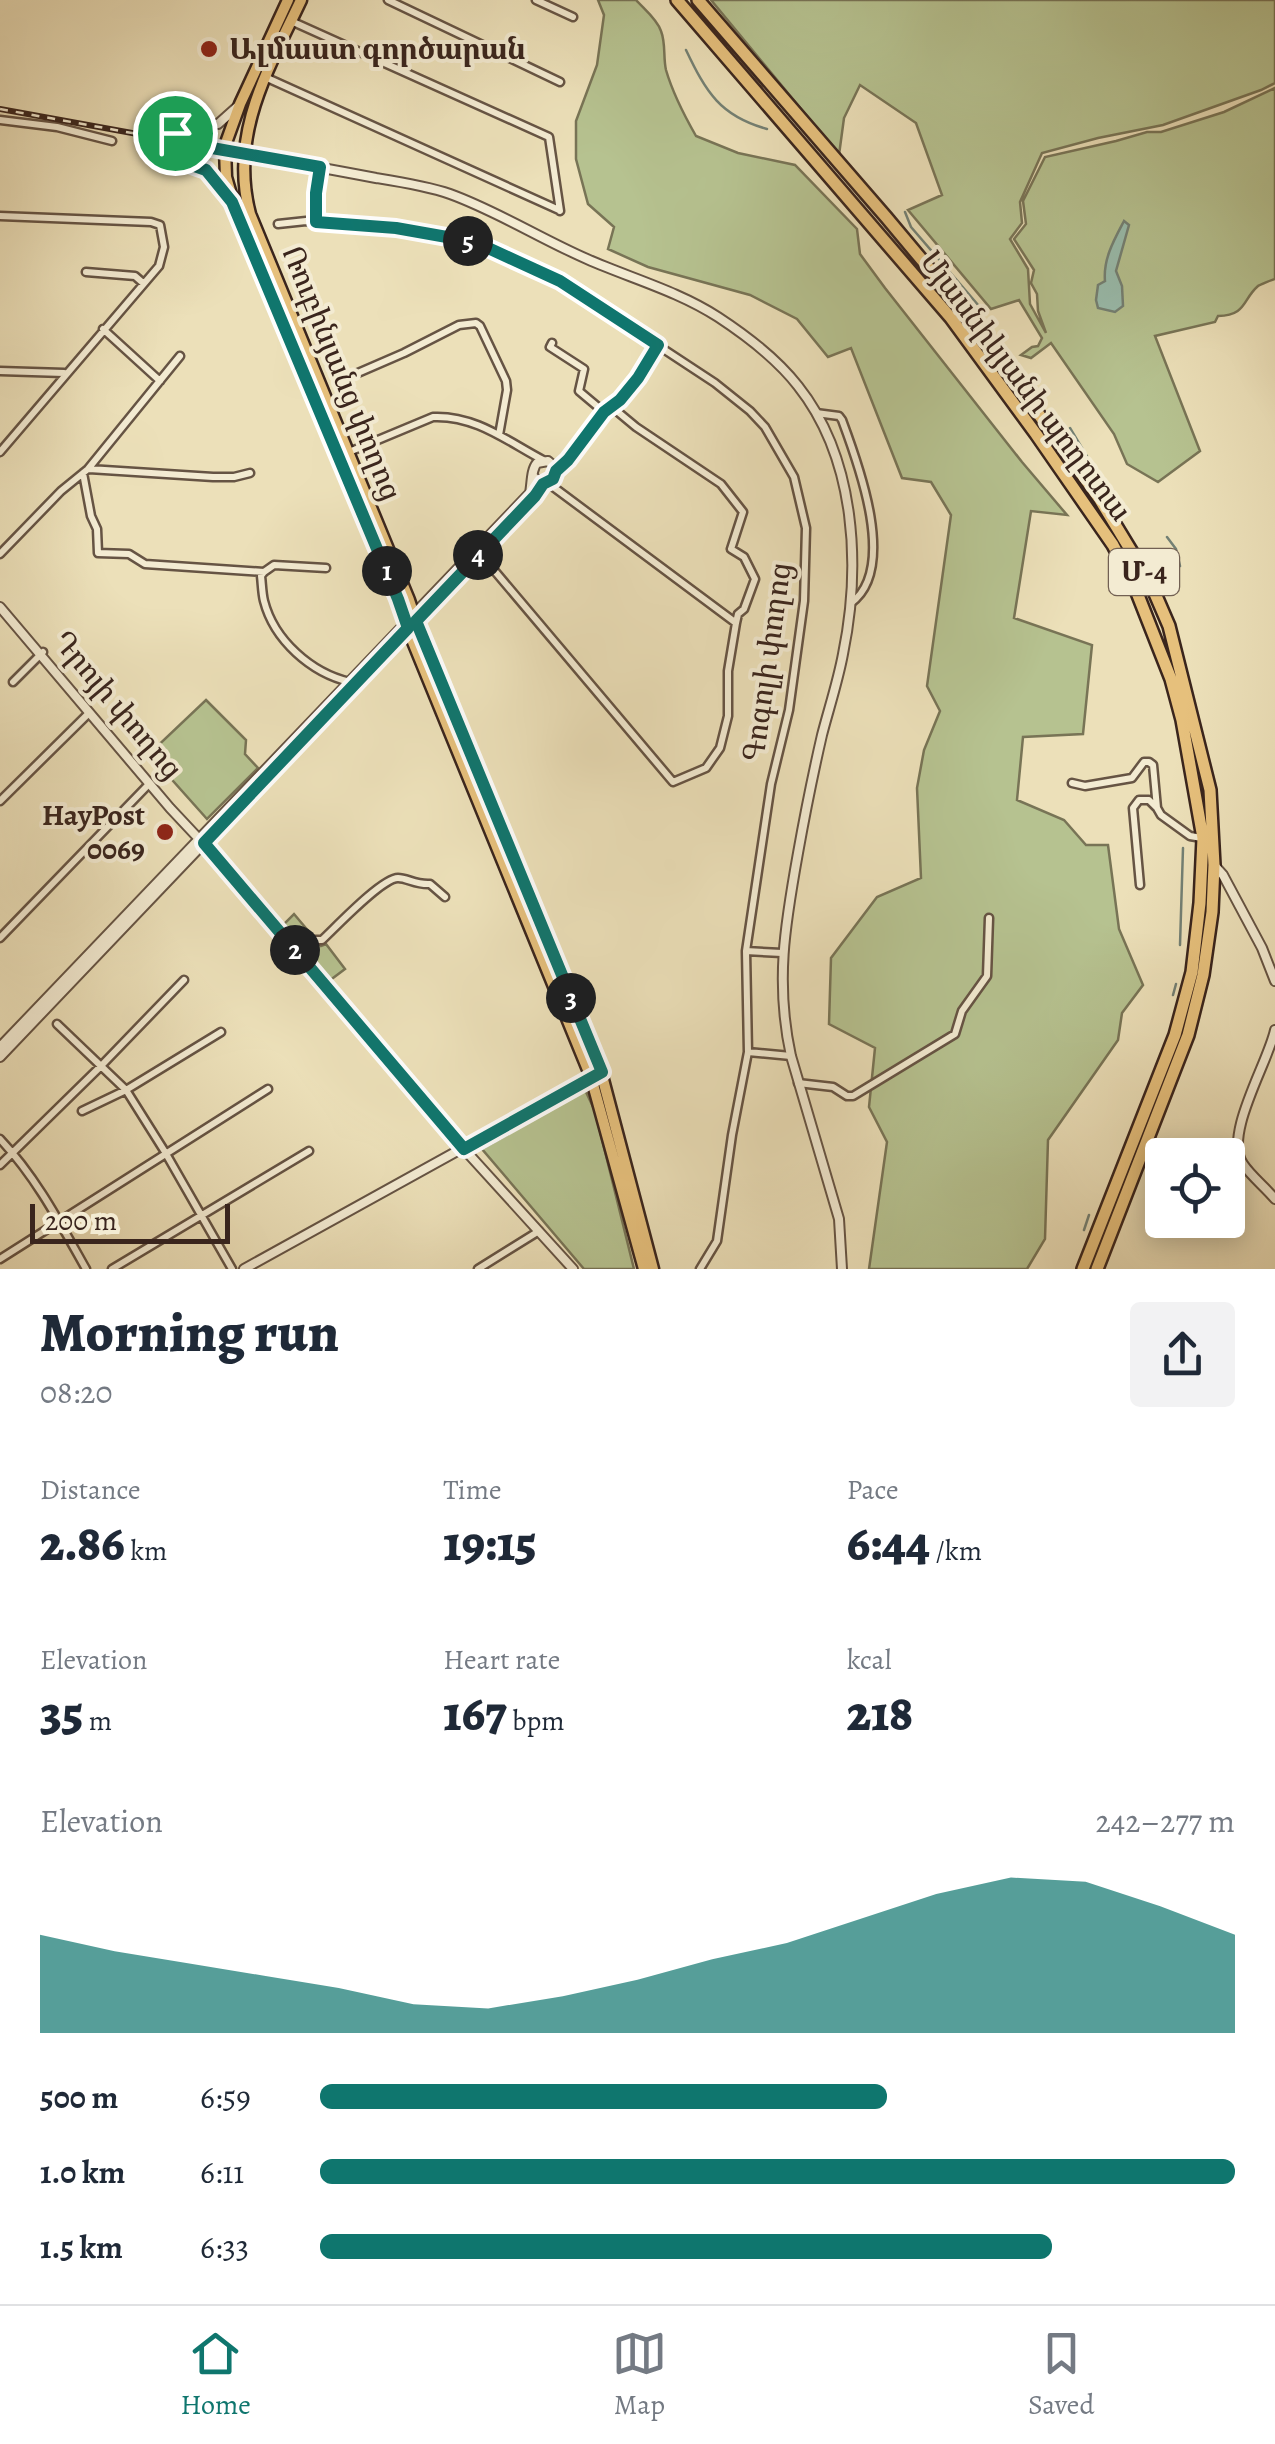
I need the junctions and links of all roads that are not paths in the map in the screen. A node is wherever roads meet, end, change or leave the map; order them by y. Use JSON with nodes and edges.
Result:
{"nodes":[{"id":1,"x":288,"y":0,"type":"edge"},
{"id":2,"x":301,"y":0,"type":"edge"},
{"id":3,"x":388,"y":0,"type":"edge"},
{"id":4,"x":536,"y":0,"type":"edge"},
{"id":5,"x":677,"y":0,"type":"edge"},
{"id":6,"x":698,"y":0,"type":"edge"},
{"id":7,"x":573,"y":17,"type":"dead end"},
{"id":8,"x":291,"y":21,"type":"junction"},
{"id":9,"x":265,"y":77,"type":"junction"},
{"id":10,"x":560,"y":82,"type":"dead end"},
{"id":11,"x":240,"y":104,"type":"junction"},
{"id":12,"x":0,"y":120,"type":"edge"},
{"id":13,"x":175,"y":133,"type":"junction"},
{"id":14,"x":228,"y":138,"type":"junction"},
{"id":15,"x":112,"y":140,"type":"dead end"},
{"id":16,"x":246,"y":140,"type":"junction"},
{"id":17,"x":212,"y":148,"type":"junction"},
{"id":18,"x":174,"y":152,"type":"junction"},
{"id":19,"x":224,"y":158,"type":"junction"},
{"id":20,"x":243,"y":160,"type":"junction"},
{"id":21,"x":320,"y":167,"type":"junction"},
{"id":22,"x":232,"y":202,"type":"junction"},
{"id":23,"x":0,"y":216,"type":"edge"},
{"id":24,"x":316,"y":222,"type":"junction"},
{"id":25,"x":278,"y":224,"type":"dead end"},
{"id":26,"x":86,"y":272,"type":"dead end"},
{"id":27,"x":144,"y":283,"type":"junction"},
{"id":28,"x":103,"y":330,"type":"junction"},
{"id":29,"x":552,"y":343,"type":"dead end"},
{"id":30,"x":658,"y":345,"type":"junction"},
{"id":31,"x":180,"y":356,"type":"dead end"},
{"id":32,"x":0,"y":371,"type":"edge"},
{"id":33,"x":65,"y":374,"type":"junction"},
{"id":34,"x":344,"y":379,"type":"dead end"},
{"id":35,"x":160,"y":381,"type":"junction"},
{"id":36,"x":608,"y":409,"type":"junction"},
{"id":37,"x":816,"y":414,"type":"junction"},
{"id":38,"x":498,"y":435,"type":"junction"},
{"id":39,"x":0,"y":452,"type":"edge"},
{"id":40,"x":348,"y":452,"type":"junction"},
{"id":41,"x":539,"y":463,"type":"junction"},
{"id":42,"x":85,"y":471,"type":"junction"},
{"id":43,"x":250,"y":473,"type":"dead end"},
{"id":44,"x":551,"y":476,"type":"junction"},
{"id":45,"x":534,"y":477,"type":"junction"},
{"id":46,"x":478,"y":552,"type":"junction"},
{"id":47,"x":0,"y":554,"type":"edge"},
{"id":48,"x":326,"y":568,"type":"dead end"},
{"id":49,"x":264,"y":572,"type":"junction"},
{"id":50,"x":0,"y":604,"type":"edge"},
{"id":51,"x":850,"y":604,"type":"junction"},
{"id":52,"x":411,"y":622,"type":"junction"},
{"id":53,"x":736,"y":623,"type":"junction"},
{"id":54,"x":42,"y":654,"type":"junction"},
{"id":55,"x":13,"y":682,"type":"dead end"},
{"id":56,"x":350,"y":682,"type":"junction"},
{"id":57,"x":88,"y":714,"type":"junction"},
{"id":58,"x":1072,"y":783,"type":"dead end"},
{"id":59,"x":149,"y":784,"type":"junction"},
{"id":60,"x":0,"y":801,"type":"edge"},
{"id":61,"x":1157,"y":808,"type":"junction"},
{"id":62,"x":1203,"y":838,"type":"junction"},
{"id":63,"x":202,"y":841,"type":"junction"},
{"id":64,"x":1214,"y":865,"type":"junction"},
{"id":65,"x":1140,"y":885,"type":"dead end"},
{"id":66,"x":446,"y":897,"type":"dead end"},
{"id":67,"x":990,"y":918,"type":"dead end"},
{"id":68,"x":0,"y":938,"type":"edge"},
{"id":69,"x":294,"y":948,"type":"junction"},
{"id":70,"x":746,"y":951,"type":"junction"},
{"id":71,"x":782,"y":953,"type":"junction"},
{"id":72,"x":184,"y":980,"type":"dead end"},
{"id":73,"x":1275,"y":981,"type":"edge"},
{"id":74,"x":57,"y":1024,"type":"dead end"},
{"id":75,"x":1275,"y":1030,"type":"edge"},
{"id":76,"x":222,"y":1032,"type":"dead end"},
{"id":77,"x":0,"y":1046,"type":"edge"},
{"id":78,"x":748,"y":1052,"type":"junction"},
{"id":79,"x":0,"y":1056,"type":"edge"},
{"id":80,"x":790,"y":1056,"type":"junction"},
{"id":81,"x":102,"y":1066,"type":"junction"},
{"id":82,"x":596,"y":1074,"type":"junction"},
{"id":83,"x":797,"y":1082,"type":"junction"},
{"id":84,"x":268,"y":1089,"type":"dead end"},
{"id":85,"x":126,"y":1090,"type":"junction"},
{"id":86,"x":82,"y":1112,"type":"dead end"},
{"id":87,"x":0,"y":1139,"type":"edge"},
{"id":88,"x":464,"y":1149,"type":"junction"},
{"id":89,"x":309,"y":1150,"type":"dead end"},
{"id":90,"x":166,"y":1152,"type":"junction"},
{"id":91,"x":14,"y":1153,"type":"junction"},
{"id":92,"x":0,"y":1164,"type":"edge"},
{"id":93,"x":1275,"y":1199,"type":"edge"},
{"id":94,"x":201,"y":1214,"type":"junction"},
{"id":95,"x":59,"y":1222,"type":"junction"},
{"id":96,"x":539,"y":1231,"type":"junction"},
{"id":97,"x":0,"y":1259,"type":"edge"},
{"id":98,"x":86,"y":1269,"type":"edge"},
{"id":99,"x":112,"y":1269,"type":"edge"},
{"id":100,"x":232,"y":1269,"type":"edge"},
{"id":101,"x":244,"y":1269,"type":"edge"},
{"id":102,"x":478,"y":1269,"type":"edge"},
{"id":103,"x":574,"y":1269,"type":"edge"},
{"id":104,"x":644,"y":1269,"type":"edge"},
{"id":105,"x":653,"y":1269,"type":"edge"},
{"id":106,"x":700,"y":1269,"type":"edge"},
{"id":107,"x":842,"y":1269,"type":"edge"},
{"id":108,"x":1082,"y":1269,"type":"edge"},
{"id":109,"x":1098,"y":1269,"type":"edge"}],
"edges":[{"from":1,"to":11,"type":"main road","name":"Ռուբինյանց փողոց"},
{"from":2,"to":8,"type":"main road","name":"Ռուբինյանց փողոց"},
{"from":3,"to":10,"type":"street"},
{"from":4,"to":7,"type":"street"},
{"from":5,"to":62,"type":"highway","name":"Մյասնիկյանի պողոտա","number":"Մ-4"},
{"from":6,"to":64,"type":"highway","name":"Մյասնիկյանի պողոտա","number":"Մ-4"},
{"from":8,"to":9,"type":"main road","name":"Ռուբինյանց փողոց"},
{"from":8,"to":9,"type":"street"},
{"from":9,"to":16,"type":"main road","name":"Ռուբինյանց փողոց"},
{"from":11,"to":13,"type":"street"},
{"from":11,"to":14,"type":"main road","name":"Ռուբինյանց փողոց"},
{"from":12,"to":15,"type":"street"},
{"from":13,"to":17,"type":"street"},
{"from":13,"to":18,"type":"street"},
{"from":14,"to":16,"type":"main road"},
{"from":14,"to":19,"type":"main road","name":"Ռուբինյանց փողոց"},
{"from":16,"to":20,"type":"main road","name":"Ռուբինյանց փողոց"},
{"from":17,"to":18,"type":"street"},
{"from":17,"to":21,"type":"street","bridge":true},
{"from":18,"to":22,"type":"street"},
{"from":19,"to":20,"type":"main road"},
{"from":19,"to":22,"type":"main road","name":"Ռուբինյանց փողոց"},
{"from":20,"to":40,"type":"main road","name":"Ռուբինյանց փողոց"},
{"from":21,"to":24,"type":"street"},
{"from":21,"to":37,"type":"street"},
{"from":22,"to":52,"type":"main road","name":"Ռուբինյանց փողոց"},
{"from":23,"to":27,"type":"street"},
{"from":24,"to":25,"type":"street","name":"Գոգոլի փողոց"},
{"from":24,"to":30,"type":"street","name":"Գոգոլի փողոց"},
{"from":26,"to":27,"type":"street"},
{"from":27,"to":28,"type":"street"},
{"from":28,"to":33,"type":"street"},
{"from":28,"to":35,"type":"street"},
{"from":29,"to":36,"type":"street"},
{"from":30,"to":36,"type":"street"},
{"from":30,"to":70,"type":"street","name":"Գոգոլի փողոց"},
{"from":31,"to":35,"type":"street"},
{"from":32,"to":33,"type":"street"},
{"from":33,"to":39,"type":"street"},
{"from":34,"to":38,"type":"street"},
{"from":35,"to":42,"type":"street"},
{"from":36,"to":44,"type":"street"},
{"from":36,"to":53,"type":"street"},
{"from":37,"to":51,"type":"street"},
{"from":37,"to":51,"type":"street"},
{"from":38,"to":40,"type":"street"},
{"from":38,"to":41,"type":"street"},
{"from":40,"to":52,"type":"main road","name":"Ռուբինյանց փողոց"},
{"from":41,"to":44,"type":"street"},
{"from":41,"to":45,"type":"street"},
{"from":42,"to":43,"type":"street"},
{"from":42,"to":47,"type":"street"},
{"from":42,"to":49,"type":"street"},
{"from":44,"to":45,"type":"street"},
{"from":44,"to":46,"type":"street"},
{"from":44,"to":53,"type":"street"},
{"from":45,"to":46,"type":"street"},
{"from":46,"to":52,"type":"street"},
{"from":46,"to":53,"type":"street"},
{"from":48,"to":49,"type":"street"},
{"from":49,"to":56,"type":"street"},
{"from":50,"to":54,"type":"street","name":"Դրոյի փողոց"},
{"from":51,"to":71,"type":"street"},
{"from":52,"to":56,"type":"street"},
{"from":52,"to":63,"type":"street"},
{"from":52,"to":82,"type":"main road","name":"Ռուբինյանց փողոց"},
{"from":54,"to":55,"type":"street"},
{"from":54,"to":57,"type":"street","name":"Դրոյի փողոց"},
{"from":54,"to":63,"type":"street","name":"Դրոյի փողոց"},
{"from":56,"to":63,"type":"street"},
{"from":57,"to":59,"type":"street","name":"Դրոյի փողոց"},
{"from":57,"to":60,"type":"street"},
{"from":58,"to":61,"type":"street"},
{"from":59,"to":63,"type":"street","name":"Դրոյի փողոց"},
{"from":59,"to":68,"type":"street"},
{"from":61,"to":62,"type":"street"},
{"from":61,"to":65,"type":"street"},
{"from":62,"to":108,"type":"highway","name":"Մյասնիկյանի պողոտա","number":"Մ-4"},
{"from":63,"to":69,"type":"street","name":"Դրոյի փողոց"},
{"from":63,"to":77,"type":"street"},
{"from":63,"to":79,"type":"street"},
{"from":64,"to":73,"type":"street"},
{"from":64,"to":109,"type":"highway","name":"Մյասնիկյանի պողոտա","number":"Մ-4"},
{"from":66,"to":69,"type":"street"},
{"from":67,"to":83,"type":"street"},
{"from":69,"to":88,"type":"street","name":"Դրոյի փողոց"},
{"from":70,"to":71,"type":"street"},
{"from":70,"to":78,"type":"street","name":"Գոգոլի փողոց"},
{"from":71,"to":80,"type":"street"},
{"from":72,"to":81,"type":"street"},
{"from":74,"to":81,"type":"street"},
{"from":75,"to":93,"type":"street"},
{"from":76,"to":85,"type":"street"},
{"from":78,"to":80,"type":"street"},
{"from":78,"to":106,"type":"street","name":"Գոգոլի փողոց"},
{"from":80,"to":83,"type":"street"},
{"from":81,"to":85,"type":"street"},
{"from":81,"to":91,"type":"street"},
{"from":82,"to":88,"type":"street"},
{"from":82,"to":104,"type":"main road","name":"Ռուբինյանց փողոց"},
{"from":82,"to":105,"type":"main road","name":"Ռուբինյանց փողոց"},
{"from":83,"to":107,"type":"street"},
{"from":84,"to":90,"type":"street"},
{"from":85,"to":86,"type":"street"},
{"from":85,"to":90,"type":"street"},
{"from":87,"to":91,"type":"street"},
{"from":88,"to":96,"type":"street","name":"Դրոյի փողոց"},
{"from":88,"to":101,"type":"street"},
{"from":89,"to":94,"type":"street"},
{"from":90,"to":94,"type":"street"},
{"from":90,"to":95,"type":"street"},
{"from":91,"to":92,"type":"street"},
{"from":91,"to":95,"type":"street"},
{"from":94,"to":99,"type":"street"},
{"from":94,"to":100,"type":"street"},
{"from":95,"to":97,"type":"street"},
{"from":95,"to":98,"type":"street"},
{"from":96,"to":102,"type":"street"},
{"from":96,"to":103,"type":"street","name":"Դրոյի փողոց"}]}
